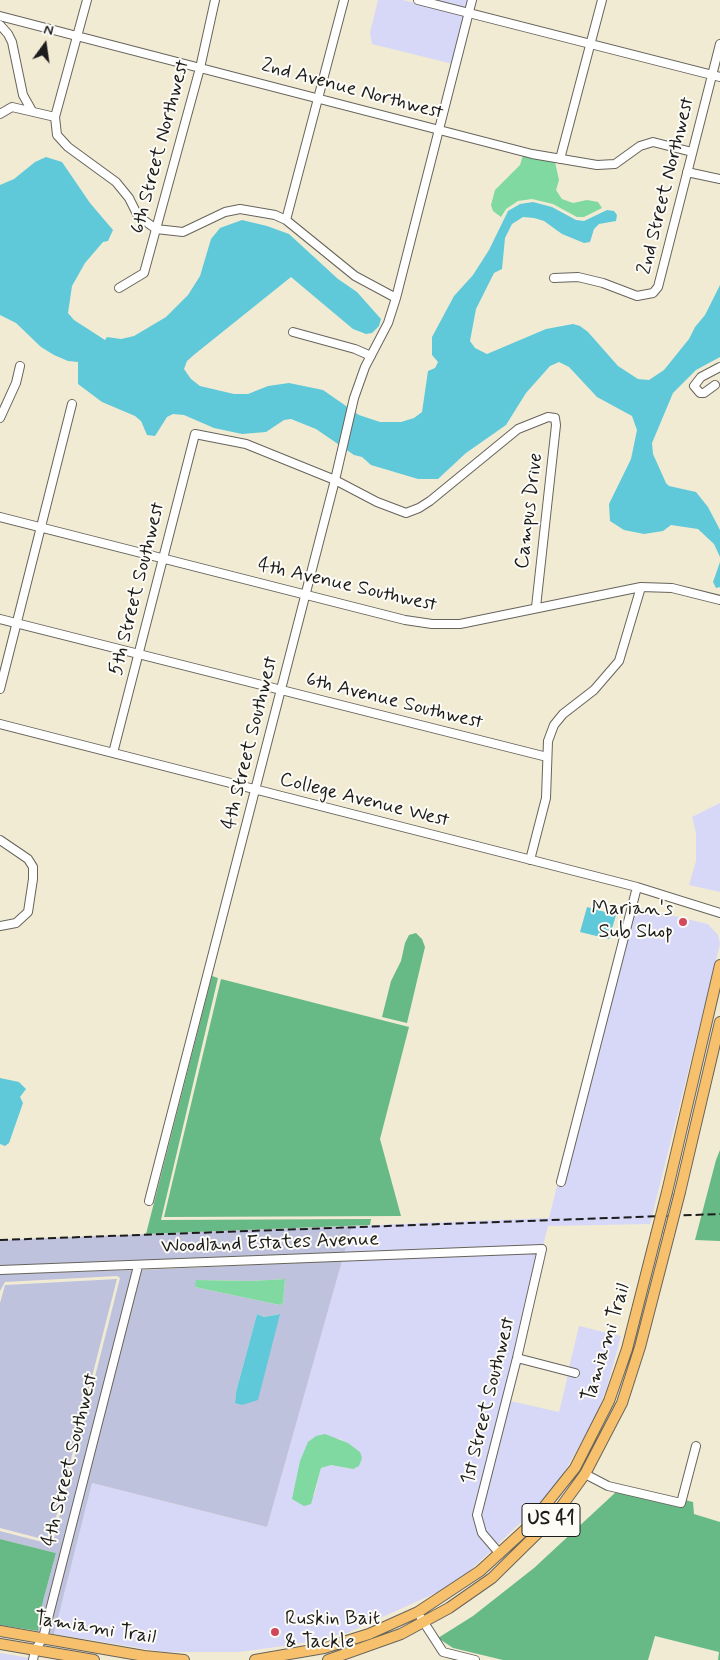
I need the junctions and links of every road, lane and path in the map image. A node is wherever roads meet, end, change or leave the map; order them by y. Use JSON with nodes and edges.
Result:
{"nodes":[{"id":1,"x":87,"y":0,"type":"edge"},
{"id":2,"x":216,"y":0,"type":"edge"},
{"id":3,"x":344,"y":0,"type":"edge"},
{"id":4,"x":418,"y":0,"type":"edge"},
{"id":5,"x":472,"y":0,"type":"edge"},
{"id":6,"x":602,"y":0,"type":"edge"},
{"id":7,"x":469,"y":13,"type":"junction"},
{"id":8,"x":0,"y":16,"type":"edge"},
{"id":9,"x":0,"y":25,"type":"edge"},
{"id":10,"x":78,"y":37,"type":"junction"},
{"id":11,"x":591,"y":44,"type":"junction"},
{"id":12,"x":720,"y":44,"type":"edge"},
{"id":13,"x":200,"y":68,"type":"junction"},
{"id":14,"x":716,"y":76,"type":"edge"},
{"id":15,"x":319,"y":98,"type":"junction"},
{"id":16,"x":32,"y":111,"type":"junction"},
{"id":17,"x":0,"y":114,"type":"edge"},
{"id":18,"x":56,"y":117,"type":"junction"},
{"id":19,"x":440,"y":130,"type":"junction"},
{"id":20,"x":692,"y":152,"type":"junction"},
{"id":21,"x":560,"y":159,"type":"junction"},
{"id":22,"x":688,"y":172,"type":"junction"},
{"id":23,"x":720,"y":178,"type":"edge"},
{"id":24,"x":286,"y":220,"type":"junction"},
{"id":25,"x":156,"y":229,"type":"junction"},
{"id":26,"x":554,"y":278,"type":"dead end"},
{"id":27,"x":119,"y":288,"type":"dead end"},
{"id":28,"x":396,"y":298,"type":"junction"},
{"id":29,"x":293,"y":332,"type":"dead end"},
{"id":30,"x":371,"y":356,"type":"junction"},
{"id":31,"x":20,"y":366,"type":"dead end"},
{"id":32,"x":720,"y":367,"type":"edge"},
{"id":33,"x":715,"y":385,"type":"dead end"},
{"id":34,"x":72,"y":404,"type":"dead end"},
{"id":35,"x":0,"y":418,"type":"edge"},
{"id":36,"x":336,"y":480,"type":"junction"},
{"id":37,"x":0,"y":517,"type":"edge"},
{"id":38,"x":41,"y":527,"type":"junction"},
{"id":39,"x":162,"y":558,"type":"junction"},
{"id":40,"x":641,"y":587,"type":"junction"},
{"id":41,"x":306,"y":595,"type":"junction"},
{"id":42,"x":720,"y":600,"type":"edge"},
{"id":43,"x":536,"y":607,"type":"junction"},
{"id":44,"x":0,"y":619,"type":"edge"},
{"id":45,"x":17,"y":623,"type":"junction"},
{"id":46,"x":138,"y":654,"type":"junction"},
{"id":47,"x":0,"y":688,"type":"edge"},
{"id":48,"x":281,"y":690,"type":"junction"},
{"id":49,"x":0,"y":724,"type":"edge"},
{"id":50,"x":113,"y":753,"type":"junction"},
{"id":51,"x":547,"y":757,"type":"junction"},
{"id":52,"x":256,"y":790,"type":"junction"},
{"id":53,"x":0,"y":840,"type":"edge"},
{"id":54,"x":530,"y":860,"type":"junction"},
{"id":55,"x":636,"y":888,"type":"junction"},
{"id":56,"x":720,"y":913,"type":"edge"},
{"id":57,"x":0,"y":926,"type":"edge"},
{"id":58,"x":720,"y":965,"type":"edge"},
{"id":59,"x":720,"y":1022,"type":"edge"},
{"id":60,"x":561,"y":1182,"type":"dead end"},
{"id":61,"x":149,"y":1202,"type":"dead end"},
{"id":62,"x":542,"y":1249,"type":"joint"},
{"id":63,"x":138,"y":1266,"type":"junction"},
{"id":64,"x":0,"y":1270,"type":"edge"},
{"id":65,"x":517,"y":1358,"type":"junction"},
{"id":66,"x":576,"y":1374,"type":"dead end"},
{"id":67,"x":696,"y":1446,"type":"dead end"},
{"id":68,"x":585,"y":1474,"type":"junction"},
{"id":69,"x":500,"y":1554,"type":"junction"},
{"id":70,"x":418,"y":1612,"type":"junction"},
{"id":71,"x":423,"y":1623,"type":"junction"},
{"id":72,"x":0,"y":1631,"type":"edge"},
{"id":73,"x":43,"y":1638,"type":"junction"},
{"id":74,"x":0,"y":1644,"type":"edge"},
{"id":75,"x":34,"y":1655,"type":"edge"},
{"id":76,"x":442,"y":1656,"type":"edge"},
{"id":77,"x":94,"y":1660,"type":"edge"},
{"id":78,"x":184,"y":1660,"type":"edge"},
{"id":79,"x":256,"y":1660,"type":"edge"},
{"id":80,"x":328,"y":1660,"type":"edge"},
{"id":81,"x":475,"y":1660,"type":"edge"}],
"edges":[{"from":1,"to":10,"type":"street"},
{"from":2,"to":13,"type":"street","name":"6th Street Northwest"},
{"from":3,"to":15,"type":"street"},
{"from":4,"to":7,"type":"street"},
{"from":5,"to":7,"type":"street","name":"4th Street Southwest"},
{"from":6,"to":11,"type":"street"},
{"from":7,"to":11,"type":"street"},
{"from":7,"to":19,"type":"street","name":"4th Street Southwest"},
{"from":8,"to":10,"type":"street","name":"2nd Avenue Northwest"},
{"from":9,"to":16,"type":"street"},
{"from":10,"to":13,"type":"street","name":"2nd Avenue Northwest"},
{"from":10,"to":18,"type":"street"},
{"from":11,"to":14,"type":"street"},
{"from":11,"to":21,"type":"street"},
{"from":12,"to":14,"type":"street","name":"2nd Street Northwest"},
{"from":13,"to":15,"type":"street","name":"2nd Avenue Northwest"},
{"from":13,"to":25,"type":"street","name":"6th Street Northwest"},
{"from":14,"to":20,"type":"street","name":"2nd Street Northwest"},
{"from":15,"to":19,"type":"street","name":"2nd Avenue Northwest"},
{"from":15,"to":24,"type":"street"},
{"from":16,"to":17,"type":"street"},
{"from":16,"to":18,"type":"street"},
{"from":18,"to":25,"type":"street"},
{"from":19,"to":21,"type":"street","name":"2nd Avenue Northwest"},
{"from":19,"to":28,"type":"street","name":"4th Street Southwest"},
{"from":20,"to":21,"type":"street","name":"2nd Avenue Northwest"},
{"from":20,"to":22,"type":"street","name":"2nd Street Northwest"},
{"from":22,"to":23,"type":"street"},
{"from":22,"to":26,"type":"street","name":"2nd Street Northwest"},
{"from":24,"to":25,"type":"street"},
{"from":24,"to":28,"type":"street"},
{"from":25,"to":27,"type":"street","name":"6th Street Northwest"},
{"from":28,"to":30,"type":"street","name":"4th Street Southwest"},
{"from":29,"to":30,"type":"street"},
{"from":30,"to":36,"type":"street","name":"4th Street Southwest"},
{"from":31,"to":35,"type":"street"},
{"from":32,"to":33,"type":"street"},
{"from":34,"to":38,"type":"street"},
{"from":36,"to":39,"type":"street","name":"5th Street Southwest"},
{"from":36,"to":41,"type":"street","name":"4th Street Southwest"},
{"from":36,"to":43,"type":"street","name":"Campus Drive"},
{"from":37,"to":38,"type":"street","name":"4th Avenue Southwest"},
{"from":38,"to":39,"type":"street","name":"4th Avenue Southwest"},
{"from":38,"to":45,"type":"street"},
{"from":39,"to":41,"type":"street","name":"4th Avenue Southwest"},
{"from":39,"to":46,"type":"street","name":"5th Street Southwest"},
{"from":40,"to":42,"type":"street","name":"4th Avenue Southwest"},
{"from":40,"to":43,"type":"street","name":"4th Avenue Southwest"},
{"from":40,"to":51,"type":"street"},
{"from":41,"to":43,"type":"street","name":"4th Avenue Southwest"},
{"from":41,"to":48,"type":"street","name":"4th Street Southwest"},
{"from":44,"to":45,"type":"street","name":"6th Avenue Southwest"},
{"from":45,"to":46,"type":"street","name":"6th Avenue Southwest"},
{"from":45,"to":47,"type":"street"},
{"from":46,"to":48,"type":"street","name":"6th Avenue Southwest"},
{"from":46,"to":50,"type":"street","name":"5th Street Southwest"},
{"from":48,"to":51,"type":"street","name":"6th Avenue Southwest"},
{"from":48,"to":52,"type":"street","name":"4th Street Southwest"},
{"from":49,"to":50,"type":"street","name":"College Avenue West"},
{"from":50,"to":52,"type":"street","name":"College Avenue West"},
{"from":51,"to":54,"type":"street"},
{"from":52,"to":54,"type":"street","name":"College Avenue West"},
{"from":52,"to":61,"type":"street","name":"4th Street Southwest"},
{"from":53,"to":57,"type":"street"},
{"from":54,"to":55,"type":"street","name":"College Avenue West"},
{"from":55,"to":56,"type":"street","name":"College Avenue West"},
{"from":55,"to":60,"type":"street"},
{"from":58,"to":69,"type":"main road","name":"Tamiami Trail","number":"US 41","bridge":true},
{"from":59,"to":68,"type":"main road","name":"Tamiami Trail","number":"US 41","bridge":true},
{"from":62,"to":63,"type":"street","name":"Woodland Estates Avenue"},
{"from":62,"to":65,"type":"street","name":"1st Street Southwest"},
{"from":63,"to":64,"type":"street","name":"Woodland Estates Avenue"},
{"from":63,"to":73,"type":"street","name":"4th Street Southwest"},
{"from":65,"to":66,"type":"street"},
{"from":65,"to":69,"type":"street","name":"1st Street Southwest"},
{"from":67,"to":68,"type":"street"},
{"from":68,"to":71,"type":"main road","name":"Tamiami Trail","number":"US 41"},
{"from":69,"to":70,"type":"main road","name":"Tamiami Trail","number":"US 41"},
{"from":70,"to":71,"type":"street"},
{"from":70,"to":79,"type":"main road","name":"Tamiami Trail","number":"US 41"},
{"from":71,"to":76,"type":"street"},
{"from":71,"to":80,"type":"main road","name":"Tamiami Trail","number":"US 41"},
{"from":72,"to":73,"type":"main road","name":"Tamiami Trail"},
{"from":73,"to":75,"type":"street","name":"4th Street Southwest"},
{"from":73,"to":78,"type":"main road","name":"Tamiami Trail"},
{"from":74,"to":75,"type":"main road","name":"Tamiami Trail"},
{"from":75,"to":77,"type":"main road","name":"Tamiami Trail"},
{"from":76,"to":81,"type":"street"}]}
